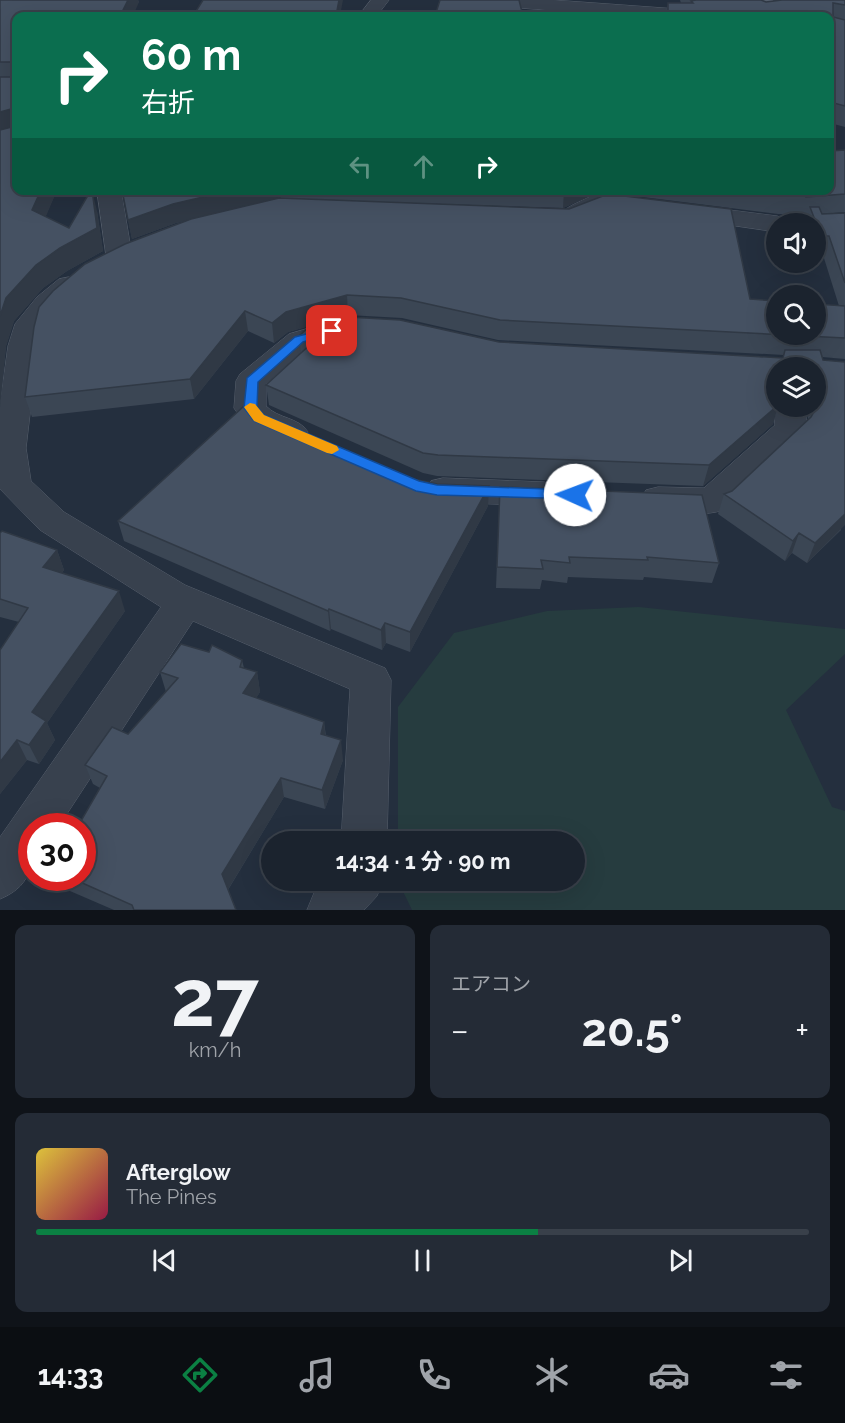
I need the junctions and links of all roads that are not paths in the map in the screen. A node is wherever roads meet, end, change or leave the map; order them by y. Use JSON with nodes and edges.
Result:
{"nodes":[{"id":1,"x":380,"y":0,"type":"edge"},
{"id":2,"x":480,"y":0,"type":"edge"},
{"id":3,"x":721,"y":0,"type":"edge"},
{"id":4,"x":754,"y":0,"type":"edge"},
{"id":5,"x":845,"y":2,"type":"edge"},
{"id":6,"x":371,"y":12,"type":"edge"},
{"id":7,"x":639,"y":12,"type":"edge"},
{"id":8,"x":762,"y":12,"type":"edge"},
{"id":9,"x":109,"y":195,"type":"edge"},
{"id":10,"x":610,"y":196,"type":"edge"},
{"id":11,"x":637,"y":206,"type":"edge"},
{"id":12,"x":672,"y":211,"type":"edge"},
{"id":13,"x":543,"y":217,"type":"edge"},
{"id":14,"x":766,"y":223,"type":"edge"},
{"id":15,"x":369,"y":327,"type":"edge"},
{"id":16,"x":790,"y":417,"type":"edge"},
{"id":17,"x":322,"y":445,"type":"edge"},
{"id":18,"x":416,"y":486,"type":"edge"},
{"id":19,"x":8,"y":489,"type":"edge"},
{"id":20,"x":569,"y":495,"type":"edge"},
{"id":21,"x":628,"y":498,"type":"edge"},
{"id":22,"x":186,"y":601,"type":"junction"},
{"id":23,"x":43,"y":813,"type":"edge"},
{"id":24,"x":364,"y":831,"type":"edge"},
{"id":25,"x":18,"y":850,"type":"edge"},
{"id":26,"x":0,"y":876,"type":"edge"},
{"id":27,"x":349,"y":891,"type":"edge"},
{"id":28,"x":331,"y":910,"type":"edge"}],
"edges":[{"from":1,"to":6,"type":"street"},
{"from":2,"to":7,"type":"street"},
{"from":3,"to":4,"type":"main road"},
{"from":4,"to":5,"type":"main road"},
{"from":4,"to":8,"type":"street"},
{"from":9,"to":19,"type":"street"},
{"from":10,"to":11,"type":"street"},
{"from":10,"to":13,"type":"street"},
{"from":12,"to":14,"type":"street"},
{"from":15,"to":17,"type":"street"},
{"from":16,"to":21,"type":"street"},
{"from":18,"to":20,"type":"street"},
{"from":19,"to":22,"type":"street"},
{"from":22,"to":23,"type":"street"},
{"from":22,"to":24,"type":"street"},
{"from":25,"to":26,"type":"street"},
{"from":27,"to":28,"type":"street"}]}
